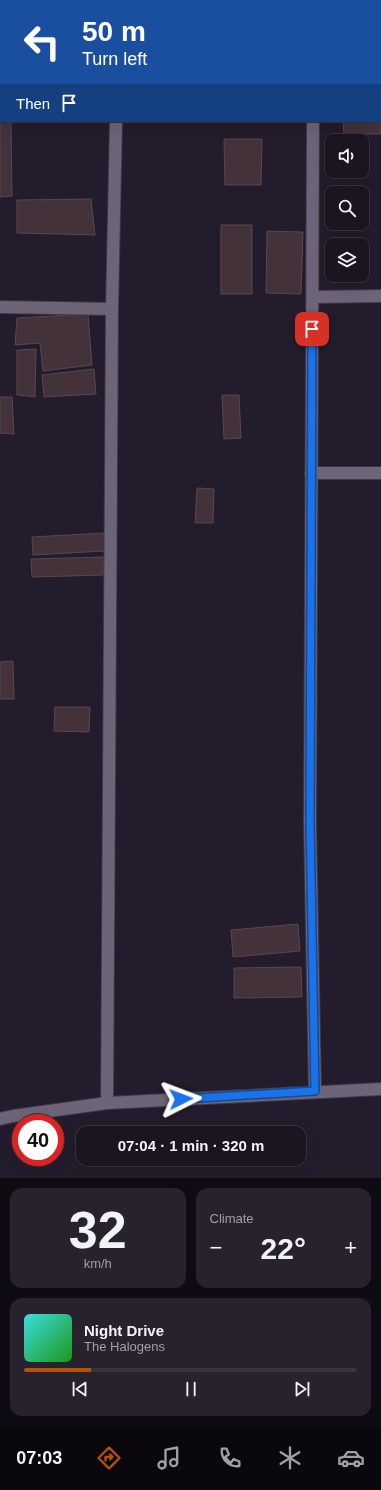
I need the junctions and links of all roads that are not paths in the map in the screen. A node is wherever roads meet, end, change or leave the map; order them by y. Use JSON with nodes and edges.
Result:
{"nodes":[{"id":1,"x":116,"y":122,"type":"edge"},
{"id":2,"x":313,"y":122,"type":"edge"},
{"id":3,"x":381,"y":296,"type":"edge"},
{"id":4,"x":313,"y":298,"type":"junction"},
{"id":5,"x":0,"y":307,"type":"edge"},
{"id":6,"x":112,"y":309,"type":"junction"},
{"id":7,"x":311,"y":473,"type":"junction"},
{"id":8,"x":381,"y":473,"type":"edge"},
{"id":9,"x":381,"y":1089,"type":"edge"},
{"id":10,"x":315,"y":1091,"type":"junction"},
{"id":11,"x":107,"y":1103,"type":"junction"},
{"id":12,"x":0,"y":1119,"type":"edge"}],
"edges":[{"from":1,"to":6,"type":"street"},
{"from":2,"to":4,"type":"street"},
{"from":3,"to":4,"type":"street"},
{"from":4,"to":7,"type":"street"},
{"from":5,"to":6,"type":"street"},
{"from":6,"to":11,"type":"street"},
{"from":7,"to":8,"type":"street"},
{"from":7,"to":10,"type":"street"},
{"from":9,"to":10,"type":"street"},
{"from":10,"to":11,"type":"street"},
{"from":11,"to":12,"type":"street"}]}
